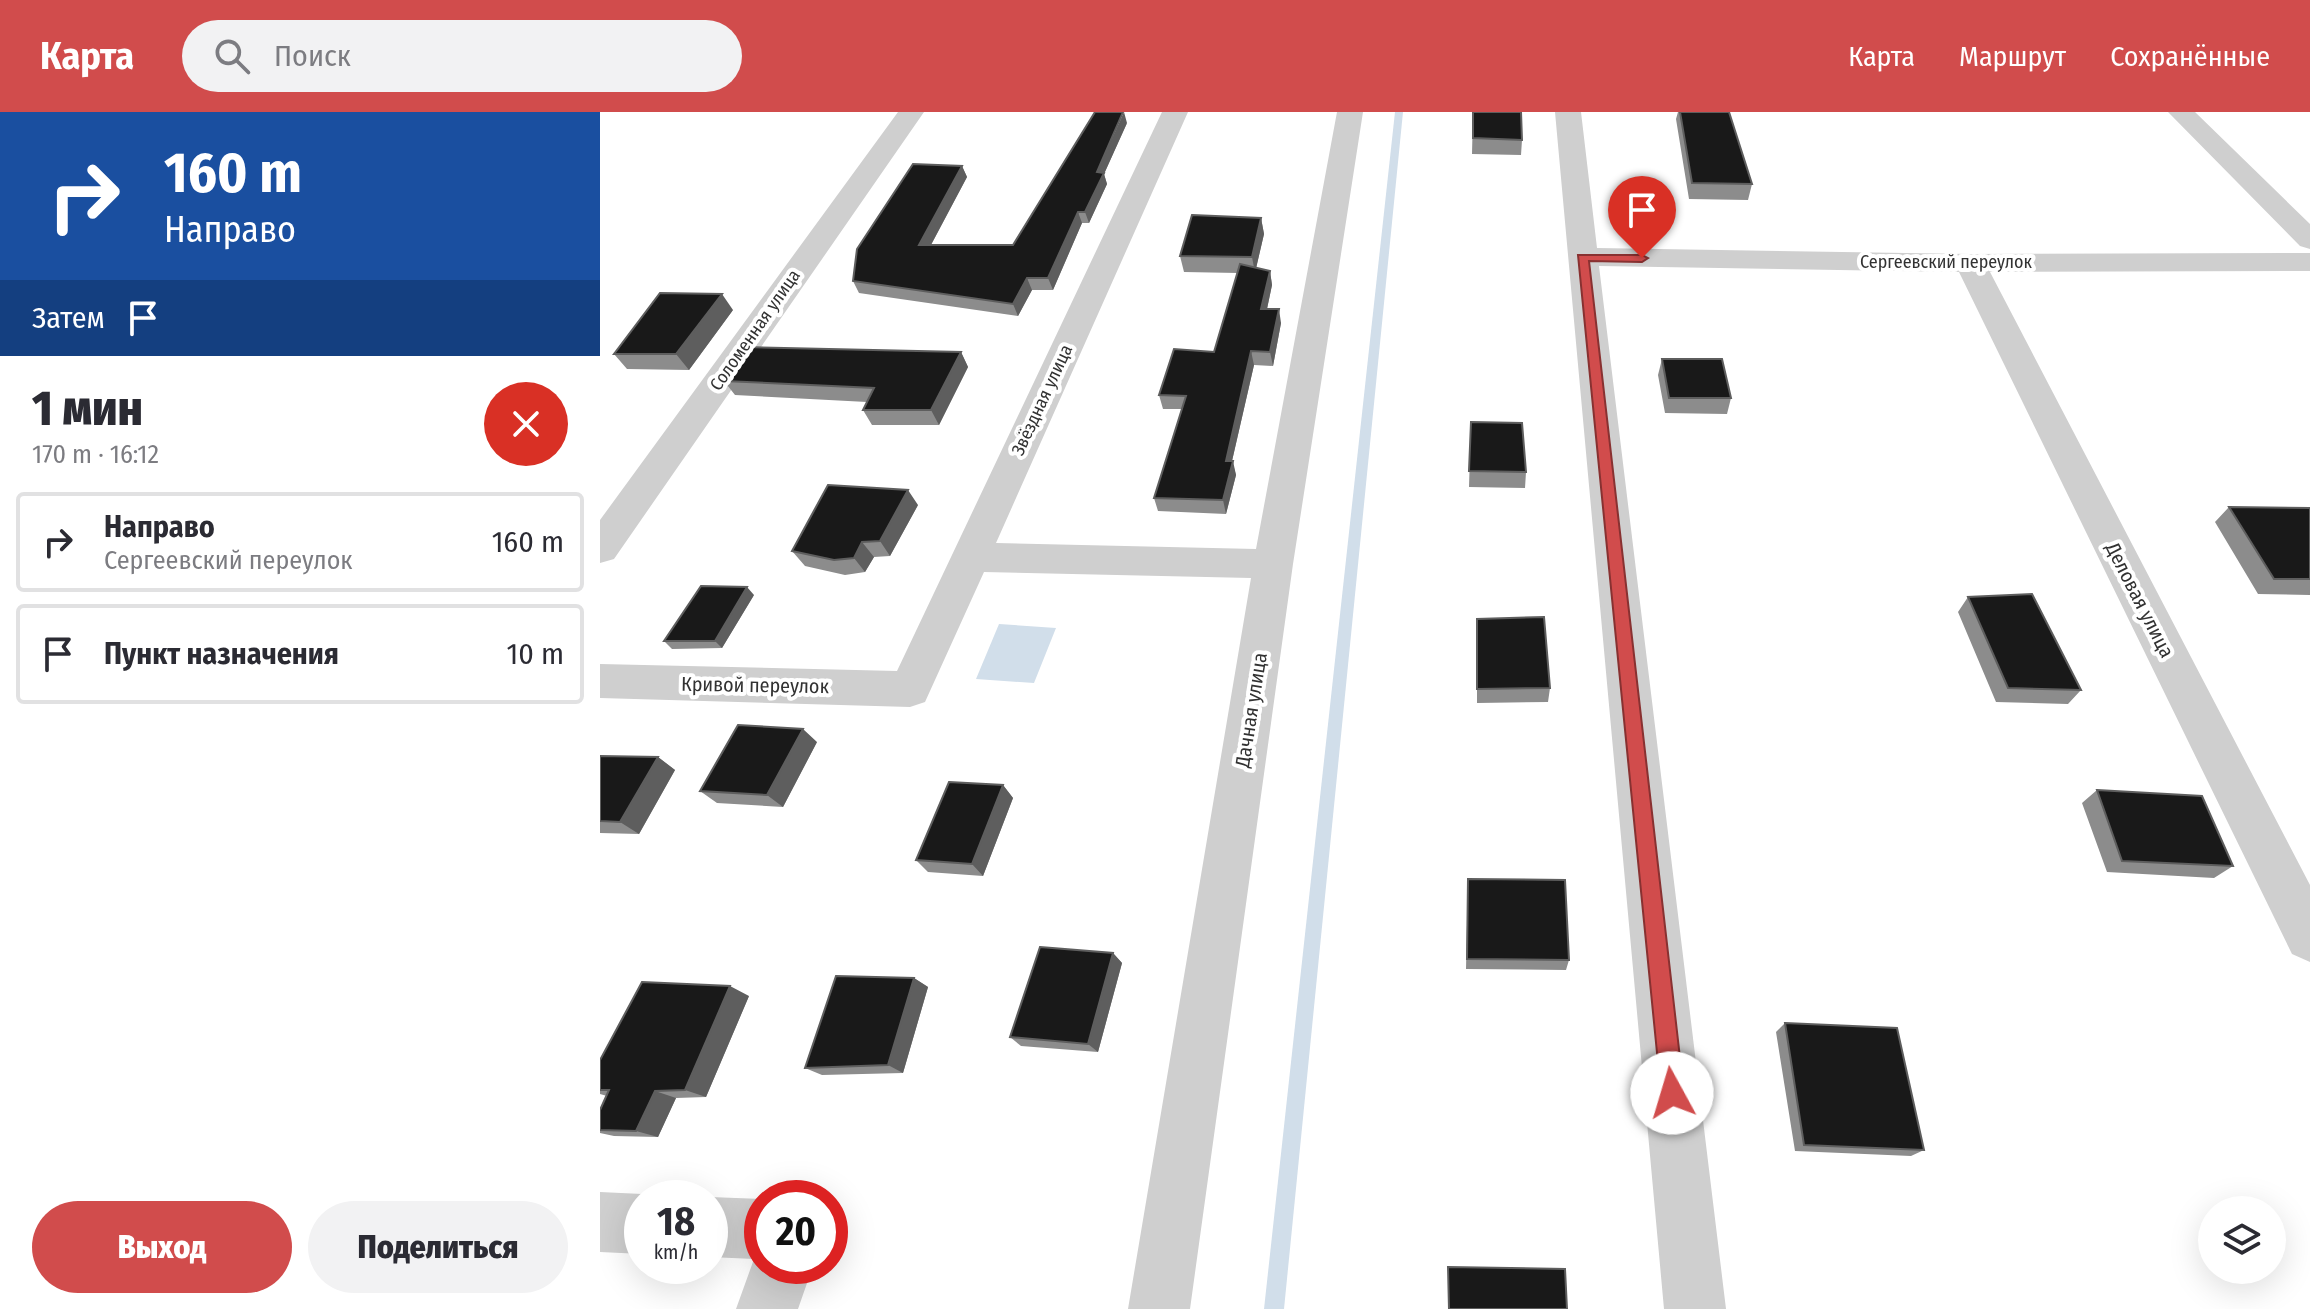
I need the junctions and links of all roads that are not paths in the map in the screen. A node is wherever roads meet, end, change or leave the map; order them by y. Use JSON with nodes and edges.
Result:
{"nodes":[{"id":1,"x":911,"y":112,"type":"edge"},
{"id":2,"x":1175,"y":112,"type":"edge"},
{"id":3,"x":1350,"y":112,"type":"edge"},
{"id":4,"x":1568,"y":112,"type":"edge"},
{"id":5,"x":2181,"y":112,"type":"edge"},
{"id":6,"x":2310,"y":240,"type":"edge"},
{"id":7,"x":1582,"y":257,"type":"junction"},
{"id":8,"x":2310,"y":262,"type":"edge"},
{"id":9,"x":1970,"y":263,"type":"junction"},
{"id":10,"x":600,"y":549,"type":"edge"},
{"id":11,"x":970,"y":557,"type":"junction"},
{"id":12,"x":1273,"y":564,"type":"junction"},
{"id":13,"x":600,"y":681,"type":"edge"},
{"id":14,"x":910,"y":689,"type":"joint"},
{"id":15,"x":2310,"y":937,"type":"edge"},
{"id":16,"x":600,"y":1222,"type":"edge"},
{"id":17,"x":624,"y":1223,"type":"edge"},
{"id":18,"x":776,"y":1284,"type":"edge"},
{"id":19,"x":767,"y":1309,"type":"edge"},
{"id":20,"x":1159,"y":1309,"type":"edge"},
{"id":21,"x":1695,"y":1309,"type":"edge"}],
"edges":[{"from":1,"to":10,"type":"street","name":"Соломенная улица"},
{"from":2,"to":11,"type":"street","name":"Звёздная улица"},
{"from":3,"to":12,"type":"street","name":"Дачная улица"},
{"from":4,"to":7,"type":"street"},
{"from":5,"to":6,"type":"street"},
{"from":7,"to":9,"type":"street","name":"Сергеевский переулок"},
{"from":7,"to":21,"type":"street"},
{"from":8,"to":9,"type":"street","name":"Сергеевский переулок"},
{"from":9,"to":15,"type":"street","name":"Деловая улица"},
{"from":11,"to":12,"type":"street"},
{"from":11,"to":14,"type":"street","name":"Звёздная улица"},
{"from":12,"to":20,"type":"street","name":"Дачная улица"},
{"from":13,"to":14,"type":"street","name":"Кривой переулок"},
{"from":16,"to":17,"type":"street"},
{"from":18,"to":19,"type":"street"}]}
